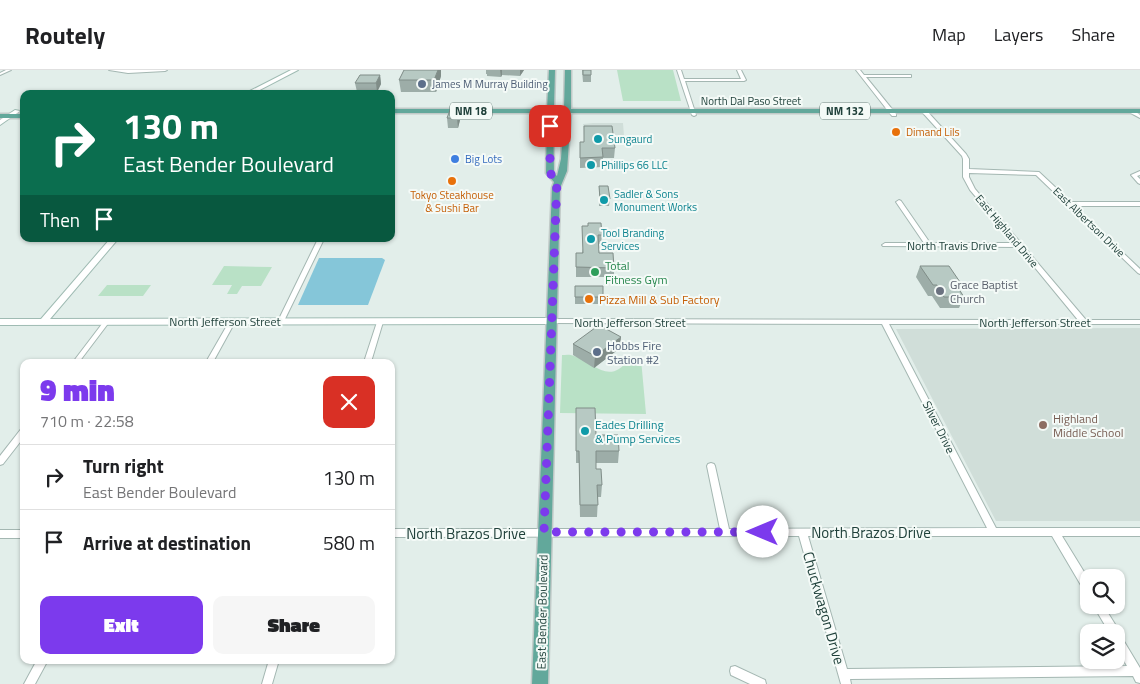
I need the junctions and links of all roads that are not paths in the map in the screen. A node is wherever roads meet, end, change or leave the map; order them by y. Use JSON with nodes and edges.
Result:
{"nodes":[{"id":1,"x":9,"y":70,"type":"edge"},
{"id":2,"x":111,"y":70,"type":"edge"},
{"id":3,"x":165,"y":70,"type":"edge"},
{"id":4,"x":295,"y":70,"type":"edge"},
{"id":5,"x":679,"y":70,"type":"edge"},
{"id":6,"x":739,"y":70,"type":"edge"},
{"id":7,"x":858,"y":70,"type":"edge"},
{"id":8,"x":904,"y":70,"type":"edge"},
{"id":9,"x":552,"y":73,"type":"edge"},
{"id":10,"x":568,"y":73,"type":"edge"},
{"id":11,"x":0,"y":74,"type":"edge"},
{"id":12,"x":863,"y":76,"type":"junction"},
{"id":13,"x":682,"y":80,"type":"junction"},
{"id":14,"x":255,"y":90,"type":"edge"},
{"id":15,"x":551,"y":91,"type":"junction"},
{"id":16,"x":0,"y":111,"type":"edge"},
{"id":17,"x":20,"y":111,"type":"edge"},
{"id":18,"x":395,"y":111,"type":"edge"},
{"id":19,"x":505,"y":111,"type":"junction"},
{"id":20,"x":550,"y":113,"type":"junction"},
{"id":21,"x":567,"y":113,"type":"junction"},
{"id":22,"x":693,"y":113,"type":"junction"},
{"id":23,"x":892,"y":113,"type":"junction"},
{"id":24,"x":926,"y":113,"type":"junction"},
{"id":25,"x":1139,"y":114,"type":"edge"},
{"id":26,"x":0,"y":116,"type":"edge"},
{"id":27,"x":10,"y":116,"type":"junction"},
{"id":28,"x":20,"y":116,"type":"edge"},
{"id":29,"x":395,"y":116,"type":"edge"},
{"id":30,"x":0,"y":123,"type":"edge"},
{"id":31,"x":967,"y":171,"type":"junction"},
{"id":32,"x":1137,"y":174,"type":"edge"},
{"id":33,"x":557,"y":181,"type":"junction"},
{"id":34,"x":1140,"y":182,"type":"edge"},
{"id":35,"x":899,"y":202,"type":"dead end"},
{"id":36,"x":1070,"y":204,"type":"junction"},
{"id":37,"x":1140,"y":204,"type":"edge"},
{"id":38,"x":111,"y":242,"type":"edge"},
{"id":39,"x":320,"y":242,"type":"edge"},
{"id":40,"x":885,"y":245,"type":"dead end"},
{"id":41,"x":928,"y":245,"type":"junction"},
{"id":42,"x":1018,"y":245,"type":"junction"},
{"id":43,"x":1140,"y":272,"type":"edge"},
{"id":44,"x":107,"y":321,"type":"junction"},
{"id":45,"x":281,"y":321,"type":"junction"},
{"id":46,"x":552,"y":321,"type":"junction"},
{"id":47,"x":0,"y":322,"type":"edge"},
{"id":48,"x":43,"y":322,"type":"junction"},
{"id":49,"x":232,"y":322,"type":"junction"},
{"id":50,"x":380,"y":322,"type":"junction"},
{"id":51,"x":885,"y":322,"type":"junction"},
{"id":52,"x":1084,"y":322,"type":"junction"},
{"id":53,"x":1140,"y":322,"type":"edge"},
{"id":54,"x":78,"y":359,"type":"edge"},
{"id":55,"x":211,"y":359,"type":"edge"},
{"id":56,"x":368,"y":359,"type":"edge"},
{"id":57,"x":20,"y":436,"type":"edge"},
{"id":58,"x":0,"y":462,"type":"edge"},
{"id":59,"x":711,"y":466,"type":"dead end"},
{"id":60,"x":544,"y":532,"type":"junction"},
{"id":61,"x":725,"y":532,"type":"junction"},
{"id":62,"x":802,"y":532,"type":"junction"},
{"id":63,"x":993,"y":532,"type":"junction"},
{"id":64,"x":1056,"y":532,"type":"junction"},
{"id":65,"x":1140,"y":532,"type":"edge"},
{"id":66,"x":395,"y":533,"type":"edge"},
{"id":67,"x":0,"y":534,"type":"edge"},
{"id":68,"x":20,"y":534,"type":"edge"},
{"id":69,"x":1080,"y":573,"type":"edge"},
{"id":70,"x":1125,"y":652,"type":"edge"},
{"id":71,"x":41,"y":664,"type":"edge"},
{"id":72,"x":273,"y":664,"type":"edge"},
{"id":73,"x":735,"y":671,"type":"dead end"},
{"id":74,"x":1138,"y":674,"type":"edge"},
{"id":75,"x":844,"y":679,"type":"edge"},
{"id":76,"x":29,"y":684,"type":"edge"},
{"id":77,"x":267,"y":684,"type":"edge"},
{"id":78,"x":540,"y":684,"type":"edge"},
{"id":79,"x":761,"y":684,"type":"edge"}],
"edges":[{"from":1,"to":11,"type":"street"},
{"from":2,"to":3,"type":"street"},
{"from":4,"to":14,"type":"street"},
{"from":5,"to":13,"type":"street"},
{"from":6,"to":13,"type":"street"},
{"from":7,"to":12,"type":"street"},
{"from":8,"to":12,"type":"street"},
{"from":9,"to":10,"type":"main road"},
{"from":9,"to":15,"type":"main road","name":"East Bender Boulevard"},
{"from":10,"to":21,"type":"main road","name":"East Bender Boulevard"},
{"from":12,"to":23,"type":"street"},
{"from":13,"to":22,"type":"street"},
{"from":15,"to":19,"type":"main road"},
{"from":15,"to":20,"type":"main road","name":"East Bender Boulevard"},
{"from":16,"to":17,"type":"main road"},
{"from":17,"to":27,"type":"street"},
{"from":18,"to":19,"type":"main road","name":"North Dal Paso Street","number":"NM 18"},
{"from":19,"to":20,"type":"main road","name":"North Dal Paso Street","number":"NM 18"},
{"from":20,"to":21,"type":"main road","name":"North Dal Paso Street","number":"NM 132"},
{"from":20,"to":29,"type":"main road","name":"North Dal Paso Street","number":"NM 18"},
{"from":20,"to":33,"type":"main road","name":"East Bender Boulevard"},
{"from":21,"to":22,"type":"main road","name":"North Dal Paso Street","number":"NM 132"},
{"from":21,"to":33,"type":"main road","name":"East Bender Boulevard"},
{"from":22,"to":23,"type":"main road","name":"North Dal Paso Street","number":"NM 132"},
{"from":23,"to":24,"type":"main road","name":"North Dal Paso Street","number":"NM 132"},
{"from":24,"to":25,"type":"main road","name":"North Dal Paso Street","number":"NM 132"},
{"from":24,"to":25,"type":"main road","name":"North Dal Paso Street","number":"NM 132"},
{"from":24,"to":31,"type":"street","name":"East Highland Drive"},
{"from":26,"to":27,"type":"main road"},
{"from":27,"to":28,"type":"main road"},
{"from":27,"to":30,"type":"street"},
{"from":31,"to":36,"type":"street","name":"East Albertson Drive"},
{"from":31,"to":42,"type":"street","name":"East Highland Drive"},
{"from":32,"to":34,"type":"street"},
{"from":33,"to":46,"type":"main road","name":"East Bender Boulevard"},
{"from":35,"to":41,"type":"street"},
{"from":36,"to":37,"type":"street"},
{"from":36,"to":43,"type":"street","name":"East Albertson Drive"},
{"from":38,"to":48,"type":"street"},
{"from":39,"to":45,"type":"street"},
{"from":40,"to":41,"type":"street","name":"North Travis Drive"},
{"from":41,"to":42,"type":"street","name":"North Travis Drive"},
{"from":42,"to":52,"type":"street","name":"East Highland Drive"},
{"from":44,"to":48,"type":"street","name":"North Jefferson Street"},
{"from":44,"to":49,"type":"street","name":"North Jefferson Street"},
{"from":44,"to":54,"type":"street"},
{"from":45,"to":49,"type":"street","name":"North Jefferson Street"},
{"from":45,"to":50,"type":"street","name":"North Jefferson Street"},
{"from":46,"to":50,"type":"street","name":"North Jefferson Street"},
{"from":46,"to":51,"type":"street","name":"North Jefferson Street"},
{"from":46,"to":60,"type":"main road","name":"East Bender Boulevard"},
{"from":47,"to":48,"type":"street","name":"North Jefferson Street"},
{"from":49,"to":55,"type":"street"},
{"from":50,"to":56,"type":"street"},
{"from":51,"to":52,"type":"street","name":"North Jefferson Street"},
{"from":51,"to":63,"type":"street","name":"Silver Drive"},
{"from":52,"to":53,"type":"street","name":"North Jefferson Street"},
{"from":57,"to":58,"type":"street"},
{"from":59,"to":61,"type":"street"},
{"from":60,"to":61,"type":"street","name":"North Brazos Drive"},
{"from":60,"to":66,"type":"street","name":"North Brazos Drive"},
{"from":60,"to":78,"type":"main road","name":"East Bender Boulevard"},
{"from":61,"to":62,"type":"street","name":"North Brazos Drive"},
{"from":62,"to":63,"type":"street","name":"North Brazos Drive"},
{"from":62,"to":75,"type":"street","name":"Chuckwagon Drive"},
{"from":63,"to":64,"type":"street","name":"North Brazos Drive"},
{"from":64,"to":65,"type":"street","name":"North Brazos Drive"},
{"from":64,"to":69,"type":"street"},
{"from":67,"to":68,"type":"street"},
{"from":70,"to":74,"type":"street"},
{"from":71,"to":76,"type":"street"},
{"from":72,"to":77,"type":"street"},
{"from":73,"to":79,"type":"street"},
{"from":74,"to":75,"type":"street"}]}
